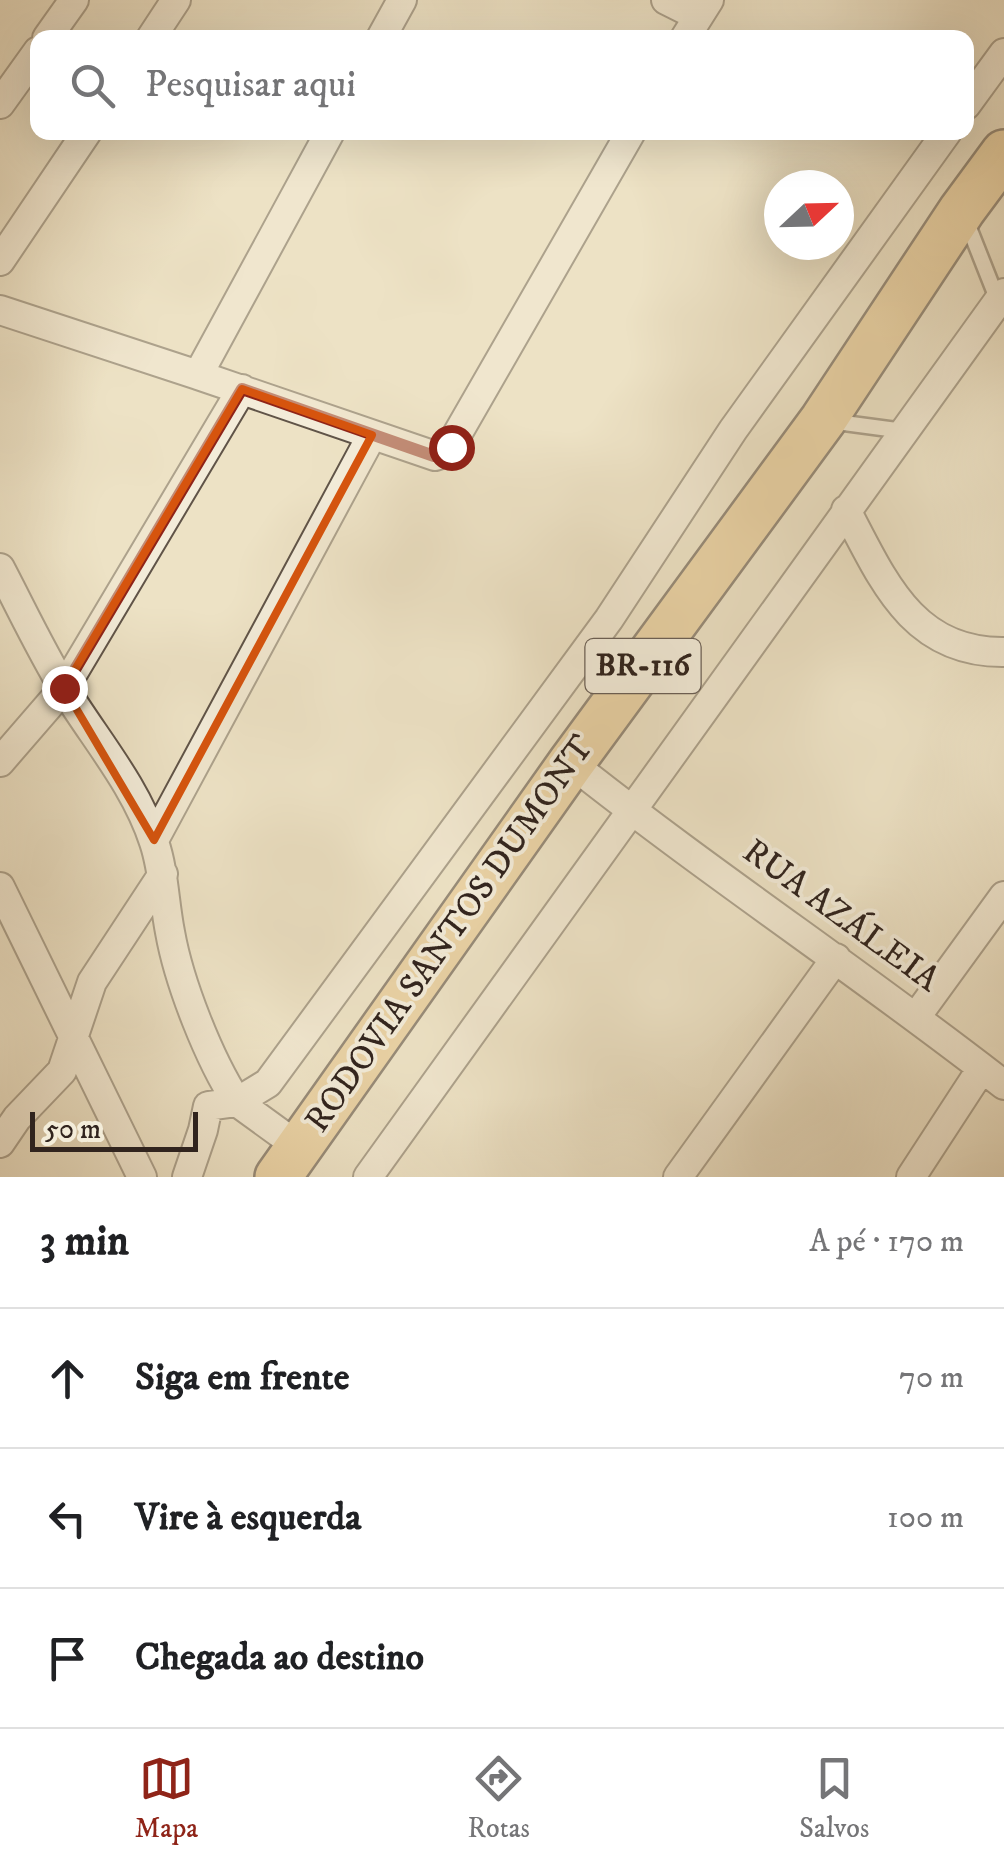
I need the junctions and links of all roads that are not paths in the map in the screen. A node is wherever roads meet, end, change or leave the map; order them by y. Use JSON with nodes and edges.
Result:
{"nodes":[{"id":1,"x":74,"y":0,"type":"edge"},
{"id":2,"x":176,"y":0,"type":"edge"},
{"id":3,"x":402,"y":0,"type":"edge"},
{"id":4,"x":666,"y":0,"type":"edge"},
{"id":5,"x":697,"y":18,"type":"edge"},
{"id":6,"x":53,"y":30,"type":"edge"},
{"id":7,"x":156,"y":30,"type":"edge"},
{"id":8,"x":386,"y":30,"type":"edge"},
{"id":9,"x":1004,"y":53,"type":"edge"},
{"id":10,"x":30,"y":62,"type":"edge"},
{"id":11,"x":974,"y":94,"type":"edge"},
{"id":12,"x":0,"y":104,"type":"edge"},
{"id":13,"x":81,"y":140,"type":"edge"},
{"id":14,"x":326,"y":140,"type":"edge"},
{"id":15,"x":626,"y":140,"type":"edge"},
{"id":16,"x":941,"y":140,"type":"edge"},
{"id":17,"x":1004,"y":154,"type":"edge"},
{"id":18,"x":962,"y":210,"type":"junction"},
{"id":19,"x":0,"y":261,"type":"edge"},
{"id":20,"x":1001,"y":297,"type":"edge"},
{"id":21,"x":0,"y":310,"type":"edge"},
{"id":22,"x":198,"y":375,"type":"junction"},
{"id":23,"x":242,"y":389,"type":"junction"},
{"id":24,"x":824,"y":420,"type":"junction"},
{"id":25,"x":904,"y":431,"type":"junction"},
{"id":26,"x":372,"y":435,"type":"junction"},
{"id":27,"x":846,"y":510,"type":"junction"},
{"id":28,"x":0,"y":568,"type":"edge"},
{"id":29,"x":1004,"y":652,"type":"edge"},
{"id":30,"x":64,"y":688,"type":"junction"},
{"id":31,"x":0,"y":762,"type":"edge"},
{"id":32,"x":572,"y":763,"type":"junction"},
{"id":33,"x":631,"y":810,"type":"junction"},
{"id":34,"x":154,"y":840,"type":"junction"},
{"id":35,"x":163,"y":874,"type":"junction"},
{"id":36,"x":0,"y":887,"type":"edge"},
{"id":37,"x":1004,"y":896,"type":"edge"},
{"id":38,"x":836,"y":958,"type":"junction"},
{"id":39,"x":916,"y":1016,"type":"junction"},
{"id":40,"x":74,"y":1035,"type":"junction"},
{"id":41,"x":993,"y":1076,"type":"edge"},
{"id":42,"x":236,"y":1102,"type":"junction"},
{"id":43,"x":0,"y":1143,"type":"edge"},
{"id":44,"x":288,"y":1162,"type":"edge"},
{"id":45,"x":142,"y":1177,"type":"edge"},
{"id":46,"x":186,"y":1177,"type":"edge"},
{"id":47,"x":368,"y":1177,"type":"edge"},
{"id":48,"x":678,"y":1177,"type":"edge"},
{"id":49,"x":911,"y":1177,"type":"edge"}],
"edges":[{"from":1,"to":6,"type":"street"},
{"from":2,"to":7,"type":"street"},
{"from":3,"to":8,"type":"street"},
{"from":4,"to":5,"type":"street"},
{"from":9,"to":11,"type":"street"},
{"from":10,"to":12,"type":"street"},
{"from":13,"to":19,"type":"street"},
{"from":14,"to":22,"type":"street"},
{"from":15,"to":26,"type":"street"},
{"from":16,"to":42,"type":"street"},
{"from":17,"to":18,"type":"highway","name":"RODOVIA SANTOS DUMONT","number":"BR-116"},
{"from":18,"to":20,"type":"lane"},
{"from":18,"to":24,"type":"highway","name":"RODOVIA SANTOS DUMONT","number":"BR-116"},
{"from":20,"to":25,"type":"street"},
{"from":21,"to":22,"type":"street"},
{"from":22,"to":23,"type":"street"},
{"from":23,"to":26,"type":"street"},
{"from":23,"to":30,"type":"street"},
{"from":24,"to":25,"type":"lane"},
{"from":24,"to":32,"type":"highway","name":"RODOVIA SANTOS DUMONT","number":"BR-116"},
{"from":25,"to":27,"type":"street"},
{"from":26,"to":34,"type":"street"},
{"from":27,"to":29,"type":"street"},
{"from":27,"to":33,"type":"street"},
{"from":28,"to":30,"type":"street"},
{"from":30,"to":31,"type":"street"},
{"from":30,"to":34,"type":"street"},
{"from":32,"to":33,"type":"street","name":"RUA AZÁLEIA"},
{"from":32,"to":44,"type":"highway","name":"RODOVIA SANTOS DUMONT","number":"BR-116"},
{"from":33,"to":38,"type":"street","name":"RUA AZÁLEIA"},
{"from":33,"to":47,"type":"street"},
{"from":34,"to":35,"type":"street"},
{"from":35,"to":40,"type":"street"},
{"from":35,"to":42,"type":"street"},
{"from":36,"to":40,"type":"street"},
{"from":37,"to":39,"type":"street"},
{"from":38,"to":39,"type":"street","name":"RUA AZÁLEIA"},
{"from":38,"to":48,"type":"street"},
{"from":39,"to":41,"type":"street","name":"RUA AZÁLEIA"},
{"from":40,"to":43,"type":"street"},
{"from":40,"to":45,"type":"street"},
{"from":41,"to":49,"type":"street"},
{"from":42,"to":44,"type":"street"},
{"from":42,"to":46,"type":"street"}]}
